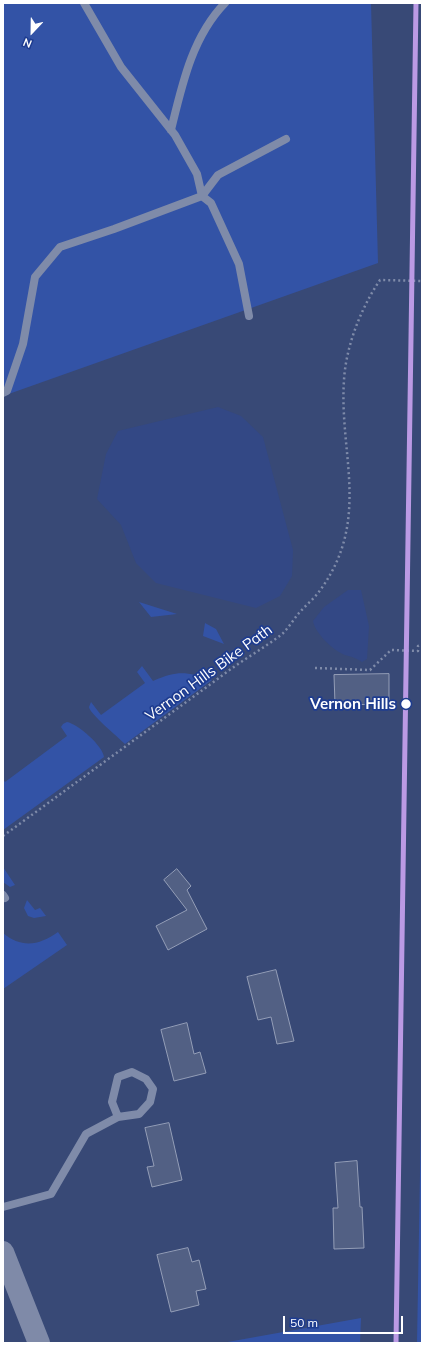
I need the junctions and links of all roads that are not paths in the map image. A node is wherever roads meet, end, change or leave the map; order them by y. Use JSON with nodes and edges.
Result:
{"nodes":[{"id":1,"x":84,"y":3,"type":"edge"},
{"id":2,"x":225,"y":3,"type":"edge"},
{"id":3,"x":171,"y":130,"type":"junction"},
{"id":4,"x":286,"y":139,"type":"dead end"},
{"id":5,"x":202,"y":196,"type":"junction"},
{"id":6,"x":249,"y":316,"type":"dead end"},
{"id":7,"x":3,"y":393,"type":"edge"},
{"id":8,"x":118,"y":1117,"type":"junction"},
{"id":9,"x":3,"y":1208,"type":"edge"},
{"id":10,"x":3,"y":1252,"type":"edge"},
{"id":11,"x":39,"y":1343,"type":"edge"}],
"edges":[{"from":1,"to":3,"type":"lane"},
{"from":2,"to":3,"type":"lane"},
{"from":3,"to":5,"type":"lane"},
{"from":4,"to":5,"type":"lane"},
{"from":5,"to":6,"type":"lane"},
{"from":5,"to":7,"type":"lane"},
{"from":8,"to":8,"type":"lane"},
{"from":8,"to":9,"type":"lane"},
{"from":10,"to":11,"type":"main road"}]}
